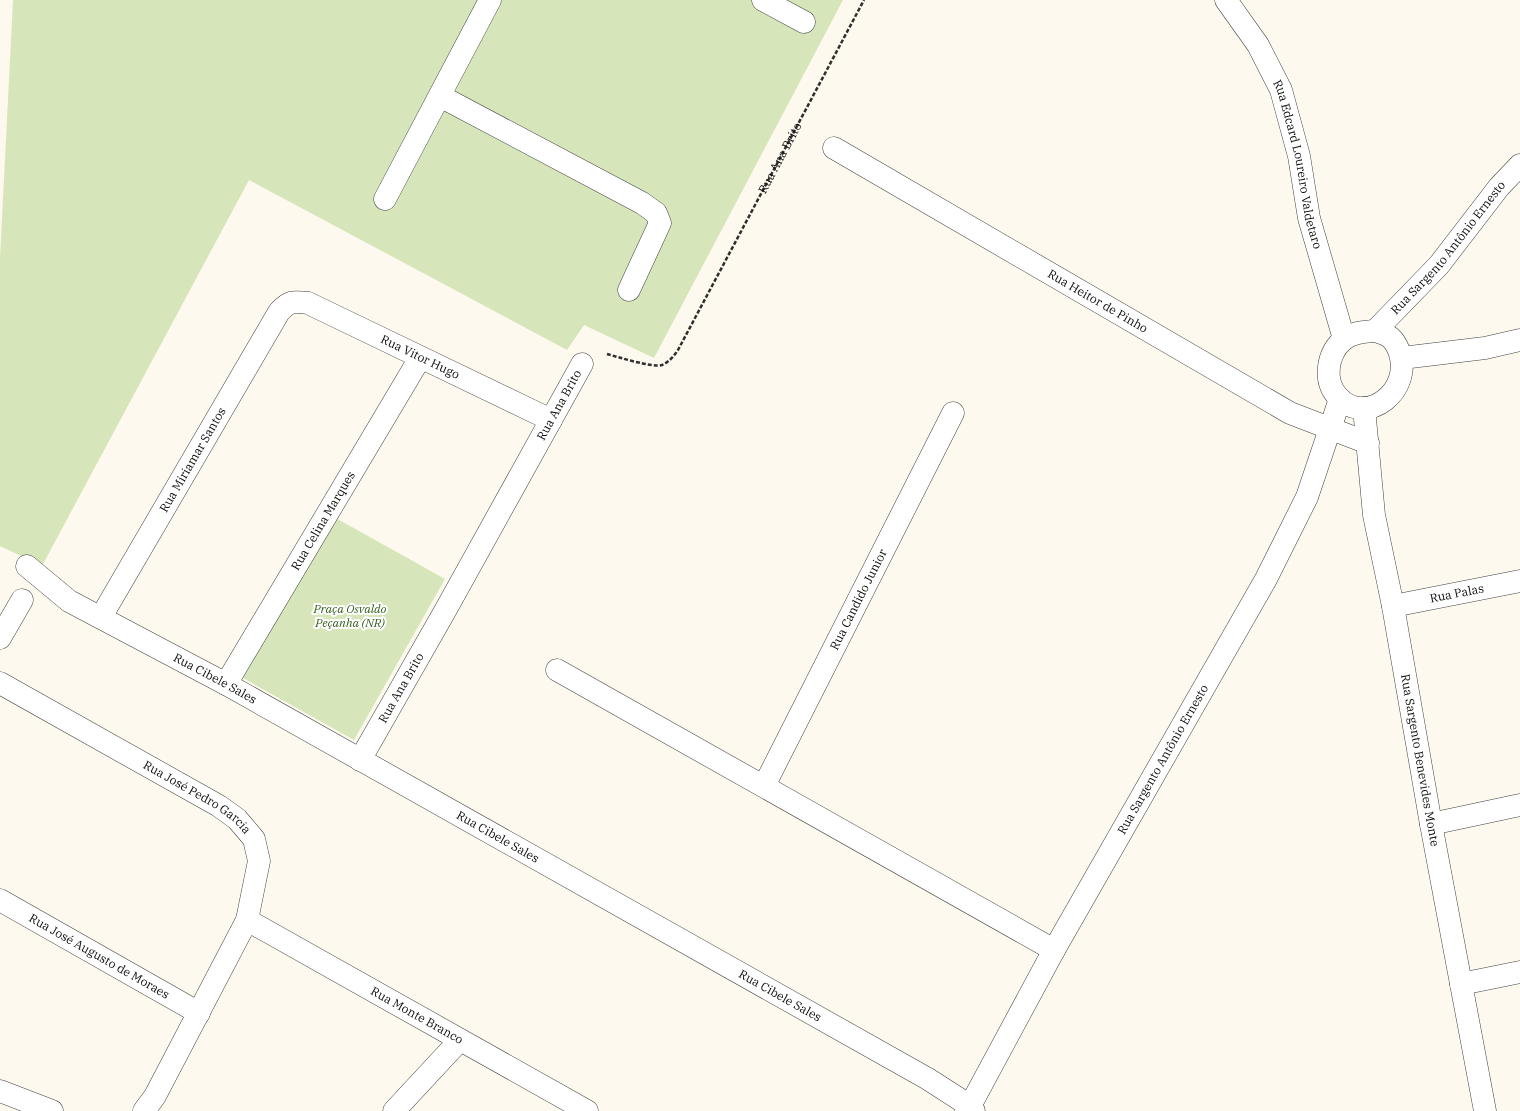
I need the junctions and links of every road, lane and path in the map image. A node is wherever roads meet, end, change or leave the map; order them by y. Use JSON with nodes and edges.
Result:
{"nodes":[{"id":1,"x":490,"y":0,"type":"edge"},
{"id":2,"x":763,"y":0,"type":"edge"},
{"id":3,"x":864,"y":0,"type":"edge"},
{"id":4,"x":1229,"y":1,"type":"edge"},
{"id":5,"x":804,"y":22,"type":"dead end"},
{"id":6,"x":440,"y":96,"type":"junction"},
{"id":7,"x":834,"y":148,"type":"dead end"},
{"id":8,"x":1520,"y":165,"type":"edge"},
{"id":9,"x":385,"y":200,"type":"dead end"},
{"id":10,"x":629,"y":290,"type":"dead end"},
{"id":11,"x":287,"y":304,"type":"joint"},
{"id":12,"x":1375,"y":331,"type":"junction"},
{"id":13,"x":1344,"y":340,"type":"junction"},
{"id":14,"x":1520,"y":340,"type":"edge"},
{"id":15,"x":420,"y":358,"type":"junction"},
{"id":16,"x":1402,"y":358,"type":"junction"},
{"id":17,"x":582,"y":364,"type":"joint"},
{"id":18,"x":1340,"y":399,"type":"junction"},
{"id":19,"x":1364,"y":408,"type":"junction"},
{"id":20,"x":953,"y":413,"type":"dead end"},
{"id":21,"x":551,"y":420,"type":"junction"},
{"id":22,"x":1330,"y":428,"type":"junction"},
{"id":23,"x":1368,"y":443,"type":"junction"},
{"id":24,"x":27,"y":566,"type":"dead end"},
{"id":25,"x":1520,"y":581,"type":"edge"},
{"id":26,"x":22,"y":600,"type":"dead end"},
{"id":27,"x":1393,"y":606,"type":"junction"},
{"id":28,"x":101,"y":617,"type":"junction"},
{"id":29,"x":0,"y":638,"type":"edge"},
{"id":30,"x":557,"y":670,"type":"dead end"},
{"id":31,"x":0,"y":683,"type":"edge"},
{"id":32,"x":226,"y":684,"type":"junction"},
{"id":33,"x":360,"y":760,"type":"junction"},
{"id":34,"x":764,"y":786,"type":"junction"},
{"id":35,"x":1520,"y":805,"type":"edge"},
{"id":36,"x":1431,"y":824,"type":"junction"},
{"id":37,"x":0,"y":900,"type":"edge"},
{"id":38,"x":247,"y":920,"type":"junction"},
{"id":39,"x":1054,"y":950,"type":"junction"},
{"id":40,"x":1520,"y":972,"type":"edge"},
{"id":41,"x":1461,"y":984,"type":"junction"},
{"id":42,"x":199,"y":1014,"type":"junction"},
{"id":43,"x":460,"y":1040,"type":"junction"},
{"id":44,"x":0,"y":1091,"type":"edge"},
{"id":45,"x":970,"y":1109,"type":"edge"},
{"id":46,"x":52,"y":1111,"type":"edge"},
{"id":47,"x":144,"y":1111,"type":"edge"},
{"id":48,"x":394,"y":1111,"type":"edge"},
{"id":49,"x":587,"y":1111,"type":"edge"},
{"id":50,"x":1485,"y":1111,"type":"edge"}],
"edges":[{"from":1,"to":6,"type":"street"},
{"from":2,"to":5,"type":"street"},
{"from":3,"to":17,"type":"path","name":"Rua Ana Brito"},
{"from":4,"to":13,"type":"street","name":"Rua Edcard Loureiro Valdetaro"},
{"from":6,"to":9,"type":"street"},
{"from":6,"to":10,"type":"street"},
{"from":7,"to":22,"type":"street","name":"Rua Heitor de Pinho"},
{"from":8,"to":12,"type":"street","name":"Rua Sargento Antônio Ernesto"},
{"from":11,"to":15,"type":"street","name":"Rua Vitor Hugo"},
{"from":11,"to":28,"type":"street","name":"Rua Miriamar Santos"},
{"from":12,"to":13,"type":"street"},
{"from":12,"to":16,"type":"street"},
{"from":13,"to":18,"type":"street"},
{"from":14,"to":16,"type":"street"},
{"from":15,"to":21,"type":"street","name":"Rua Vitor Hugo"},
{"from":15,"to":32,"type":"street","name":"Rua Celina Marques"},
{"from":16,"to":19,"type":"street"},
{"from":17,"to":21,"type":"street","name":"Rua Ana Brito"},
{"from":18,"to":19,"type":"street"},
{"from":18,"to":22,"type":"street","name":"Rua Sargento Antônio Ernesto"},
{"from":19,"to":23,"type":"street","name":"Rua Sargento Benevides Monte"},
{"from":20,"to":34,"type":"street","name":"Rua Candido Junior"},
{"from":21,"to":33,"type":"street","name":"Rua Ana Brito"},
{"from":22,"to":23,"type":"street","name":"Rua Heitor de Pinho"},
{"from":22,"to":39,"type":"street","name":"Rua Sargento Antônio Ernesto"},
{"from":23,"to":27,"type":"street","name":"Rua Sargento Benevides Monte"},
{"from":24,"to":28,"type":"street","name":"Rua Cibele Sales"},
{"from":25,"to":27,"type":"street","name":"Rua Palas"},
{"from":26,"to":29,"type":"street"},
{"from":27,"to":36,"type":"street","name":"Rua Sargento Benevides Monte"},
{"from":28,"to":32,"type":"street","name":"Rua Cibele Sales"},
{"from":30,"to":34,"type":"street"},
{"from":31,"to":38,"type":"street","name":"Rua José Pedro Garcia"},
{"from":32,"to":33,"type":"street","name":"Rua Cibele Sales"},
{"from":33,"to":45,"type":"street","name":"Rua Cibele Sales"},
{"from":34,"to":39,"type":"street"},
{"from":35,"to":36,"type":"street"},
{"from":36,"to":41,"type":"street","name":"Rua Sargento Benevides Monte"},
{"from":37,"to":42,"type":"street","name":"Rua José Augusto de Moraes"},
{"from":38,"to":42,"type":"street","name":"Rua José Pedro Garcia"},
{"from":38,"to":43,"type":"street","name":"Rua Monte Branco"},
{"from":39,"to":45,"type":"street","name":"Rua Sargento Antônio Ernesto"},
{"from":40,"to":41,"type":"street"},
{"from":41,"to":50,"type":"street","name":"Rua Sargento Benevides Monte"},
{"from":42,"to":47,"type":"street","name":"Rua José Pedro Garcia"},
{"from":43,"to":48,"type":"street"},
{"from":43,"to":49,"type":"street","name":"Rua Monte Branco"},
{"from":44,"to":46,"type":"street"}]}
